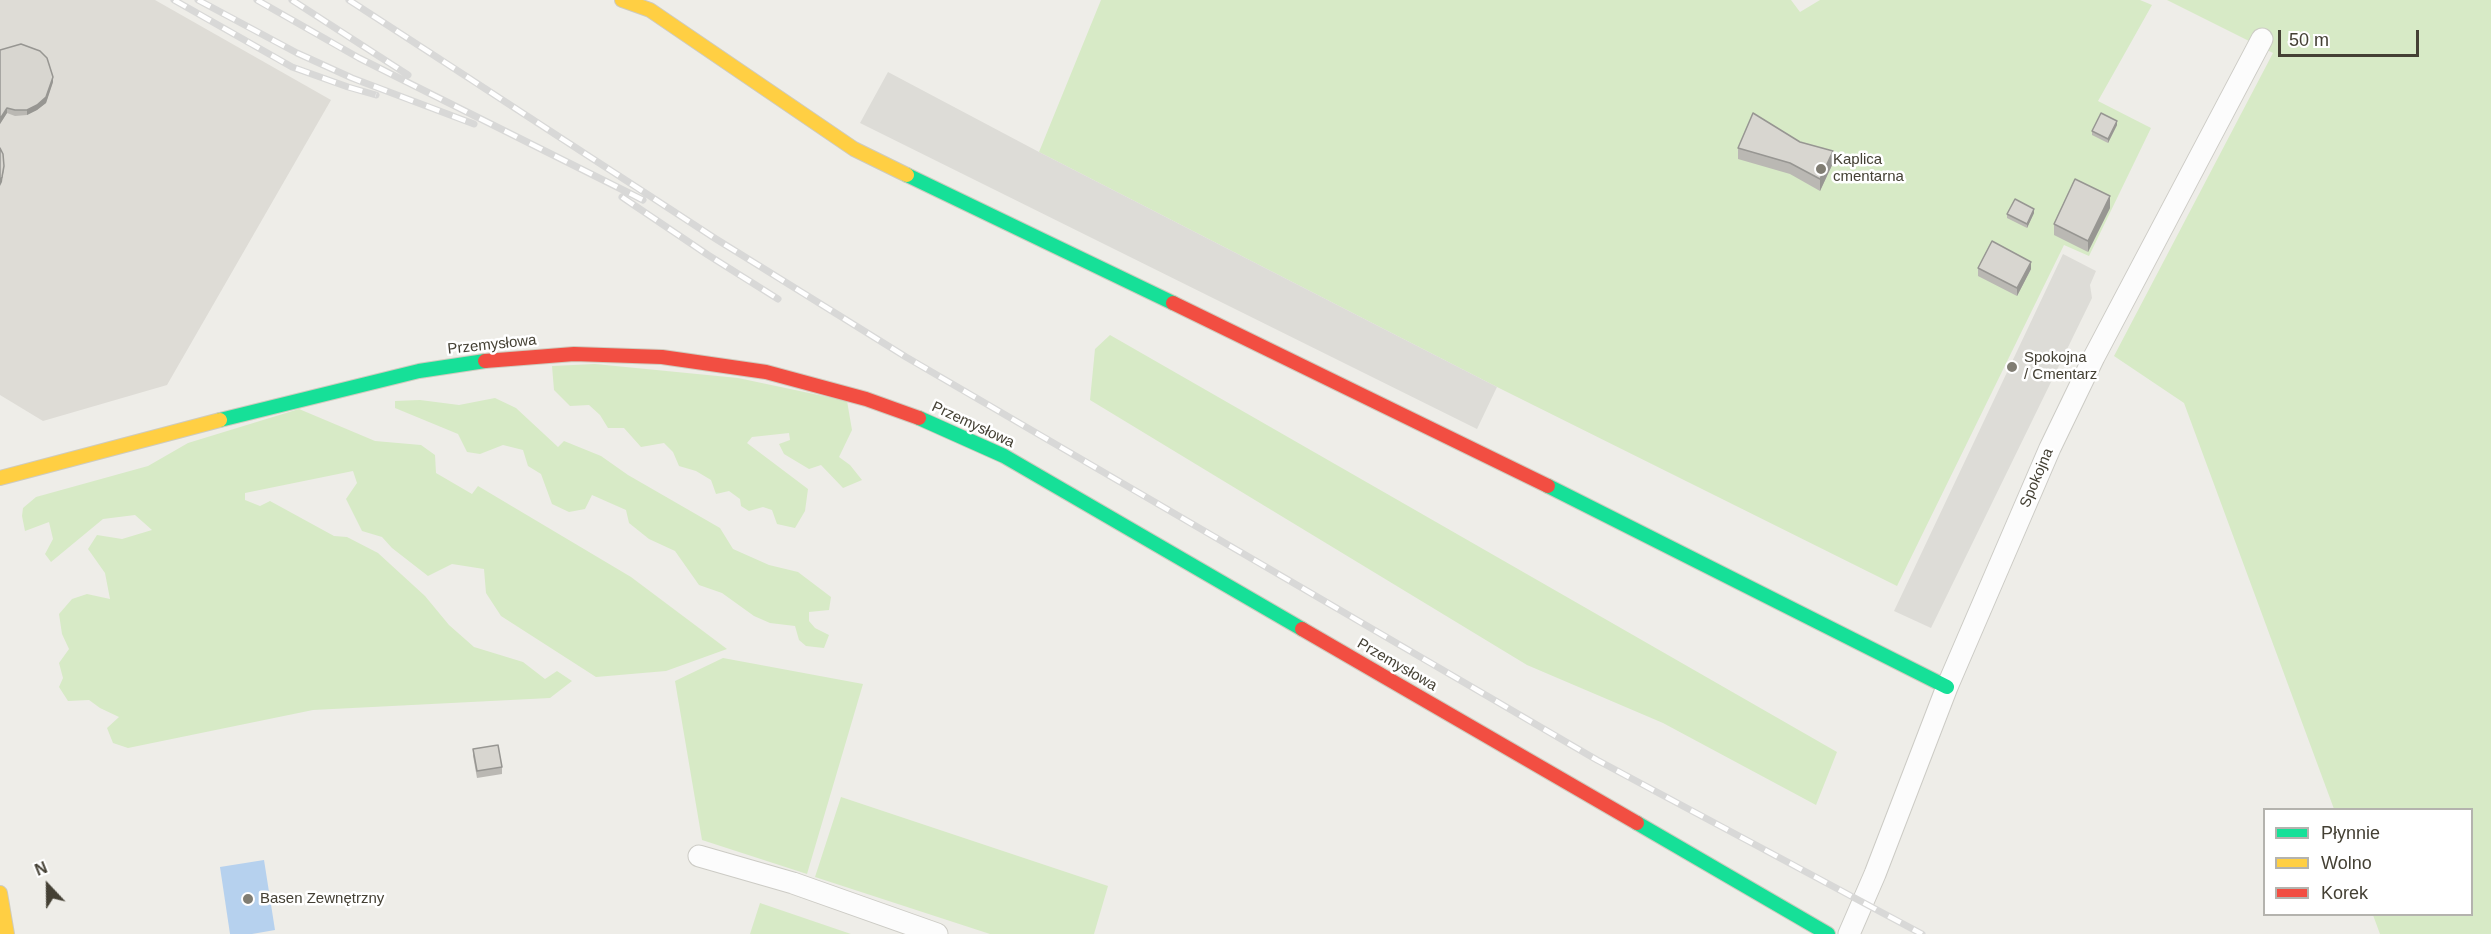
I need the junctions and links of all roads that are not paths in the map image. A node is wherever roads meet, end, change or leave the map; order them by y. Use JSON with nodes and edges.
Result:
{"nodes":[{"id":1,"x":622,"y":0,"type":"edge"},
{"id":2,"x":2262,"y":39,"type":"dead end"},
{"id":3,"x":0,"y":478,"type":"edge"},
{"id":4,"x":1947,"y":687,"type":"junction"},
{"id":5,"x":699,"y":856,"type":"dead end"},
{"id":6,"x":0,"y":893,"type":"edge"},
{"id":7,"x":7,"y":934,"type":"edge"},
{"id":8,"x":937,"y":934,"type":"edge"},
{"id":9,"x":1828,"y":934,"type":"edge"},
{"id":10,"x":1849,"y":934,"type":"edge"}],
"edges":[{"from":1,"to":4,"type":"street"},
{"from":2,"to":4,"type":"street","name":"Spokojna"},
{"from":3,"to":9,"type":"street","name":"Przemysłowa"},
{"from":4,"to":10,"type":"street","name":"Spokojna"},
{"from":5,"to":8,"type":"street"},
{"from":6,"to":7,"type":"street"}]}
